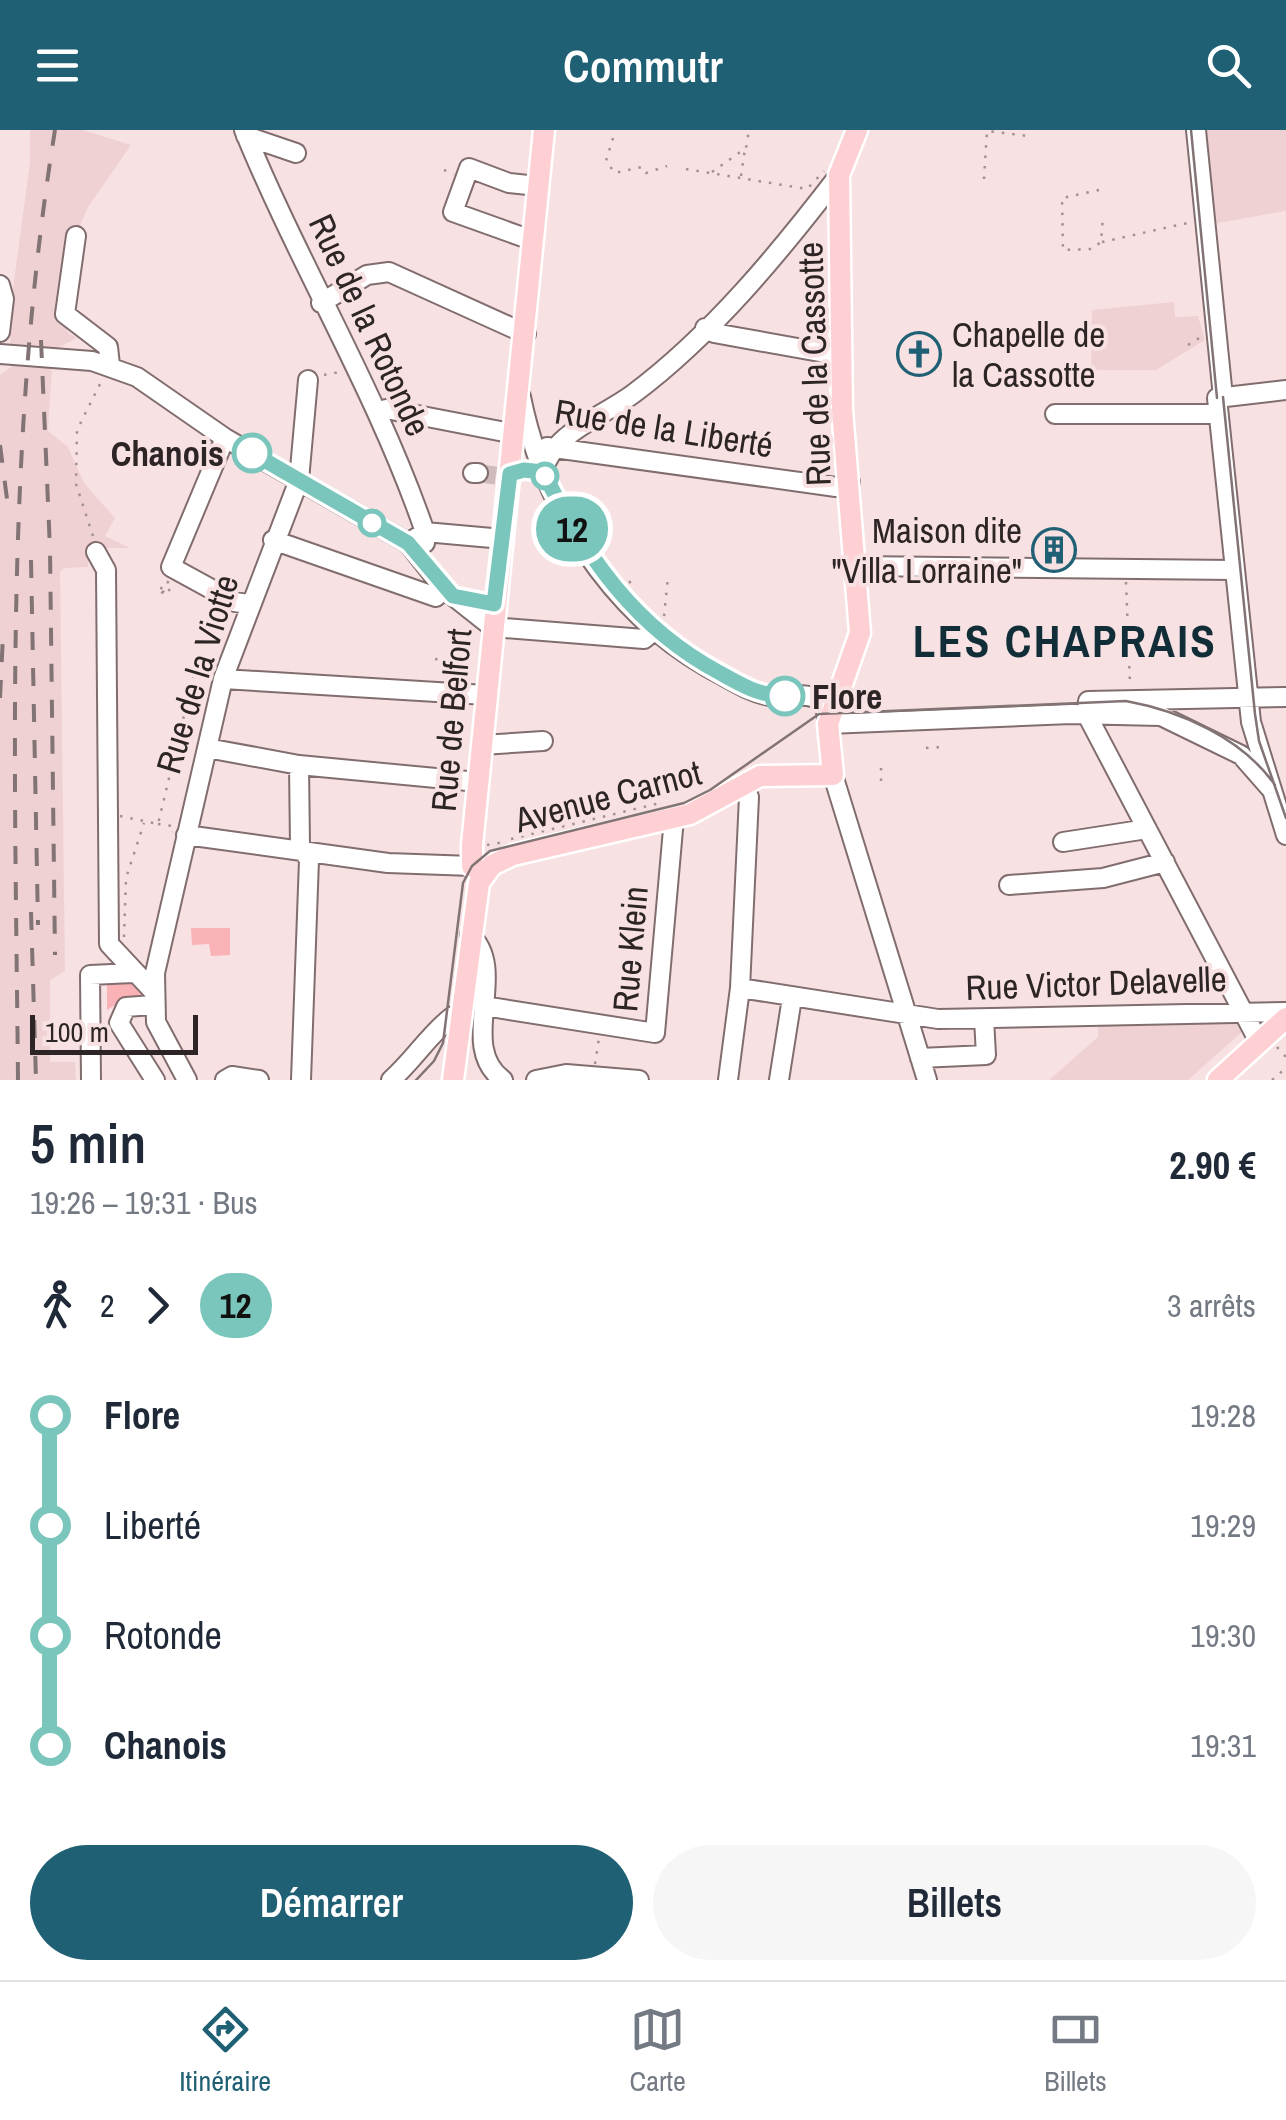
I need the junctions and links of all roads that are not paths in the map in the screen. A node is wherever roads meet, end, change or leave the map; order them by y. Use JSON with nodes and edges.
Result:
{"nodes":[{"id":1,"x":544,"y":130,"type":"edge"},
{"id":2,"x":857,"y":130,"type":"edge"},
{"id":3,"x":1196,"y":130,"type":"edge"},
{"id":4,"x":245,"y":133,"type":"edge"},
{"id":5,"x":296,"y":153,"type":"dead end"},
{"id":6,"x":839,"y":175,"type":"junction"},
{"id":7,"x":538,"y":186,"type":"junction"},
{"id":8,"x":76,"y":236,"type":"dead end"},
{"id":9,"x":534,"y":241,"type":"junction"},
{"id":10,"x":0,"y":285,"type":"edge"},
{"id":11,"x":320,"y":303,"type":"junction"},
{"id":12,"x":704,"y":328,"type":"junction"},
{"id":13,"x":0,"y":332,"type":"edge"},
{"id":14,"x":526,"y":334,"type":"junction"},
{"id":15,"x":0,"y":352,"type":"edge"},
{"id":16,"x":842,"y":356,"type":"junction"},
{"id":17,"x":110,"y":365,"type":"junction"},
{"id":18,"x":308,"y":380,"type":"road end"},
{"id":19,"x":1286,"y":390,"type":"edge"},
{"id":20,"x":1219,"y":403,"type":"junction"},
{"id":21,"x":380,"y":412,"type":"junction"},
{"id":22,"x":1055,"y":414,"type":"dead end"},
{"id":23,"x":522,"y":436,"type":"junction"},
{"id":24,"x":224,"y":438,"type":"junction"},
{"id":25,"x":551,"y":448,"type":"junction"},
{"id":26,"x":543,"y":472,"type":"junction"},
{"id":27,"x":506,"y":476,"type":"junction"},
{"id":28,"x":298,"y":480,"type":"junction"},
{"id":29,"x":850,"y":482,"type":"junction"},
{"id":30,"x":425,"y":532,"type":"junction"},
{"id":31,"x":503,"y":539,"type":"junction"},
{"id":32,"x":273,"y":540,"type":"junction"},
{"id":33,"x":408,"y":543,"type":"junction"},
{"id":34,"x":96,"y":552,"type":"road end"},
{"id":35,"x":426,"y":565,"type":"junction"},
{"id":36,"x":856,"y":566,"type":"junction"},
{"id":37,"x":1234,"y":570,"type":"junction"},
{"id":38,"x":444,"y":594,"type":"junction"},
{"id":39,"x":248,"y":604,"type":"junction"},
{"id":40,"x":494,"y":604,"type":"junction"},
{"id":41,"x":492,"y":626,"type":"junction"},
{"id":42,"x":660,"y":627,"type":"junction"},
{"id":43,"x":217,"y":678,"type":"junction"},
{"id":44,"x":486,"y":695,"type":"junction"},
{"id":45,"x":1248,"y":696,"type":"junction"},
{"id":46,"x":1286,"y":696,"type":"edge"},
{"id":47,"x":1162,"y":708,"type":"junction"},
{"id":48,"x":1087,"y":715,"type":"junction"},
{"id":49,"x":828,"y":724,"type":"junction"},
{"id":50,"x":543,"y":740,"type":"dead end"},
{"id":51,"x":482,"y":745,"type":"junction"},
{"id":52,"x":207,"y":748,"type":"junction"},
{"id":53,"x":300,"y":765,"type":"junction"},
{"id":54,"x":834,"y":775,"type":"junction"},
{"id":55,"x":478,"y":782,"type":"junction"},
{"id":56,"x":747,"y":784,"type":"junction"},
{"id":57,"x":1270,"y":788,"type":"junction"},
{"id":58,"x":667,"y":811,"type":"junction"},
{"id":59,"x":1147,"y":829,"type":"junction"},
{"id":60,"x":178,"y":830,"type":"junction"},
{"id":61,"x":1286,"y":835,"type":"edge"},
{"id":62,"x":1062,"y":842,"type":"dead end"},
{"id":63,"x":304,"y":853,"type":"junction"},
{"id":64,"x":1165,"y":862,"type":"junction"},
{"id":65,"x":477,"y":869,"type":"junction"},
{"id":66,"x":1009,"y":885,"type":"dead end"},
{"id":67,"x":470,"y":935,"type":"junction"},
{"id":68,"x":128,"y":968,"type":"junction"},
{"id":69,"x":740,"y":988,"type":"junction"},
{"id":70,"x":153,"y":998,"type":"junction"},
{"id":71,"x":792,"y":998,"type":"junction"},
{"id":72,"x":484,"y":1006,"type":"junction"},
{"id":73,"x":1245,"y":1011,"type":"junction"},
{"id":74,"x":1286,"y":1014,"type":"edge"},
{"id":75,"x":460,"y":1016,"type":"junction"},
{"id":76,"x":908,"y":1017,"type":"junction"},
{"id":77,"x":984,"y":1018,"type":"junction"},
{"id":78,"x":1266,"y":1043,"type":"junction"},
{"id":79,"x":457,"y":1047,"type":"junction"},
{"id":80,"x":920,"y":1058,"type":"junction"},
{"id":81,"x":92,"y":1080,"type":"edge"},
{"id":82,"x":155,"y":1080,"type":"edge"},
{"id":83,"x":187,"y":1080,"type":"edge"},
{"id":84,"x":226,"y":1080,"type":"edge"},
{"id":85,"x":259,"y":1080,"type":"edge"},
{"id":86,"x":301,"y":1080,"type":"edge"},
{"id":87,"x":391,"y":1080,"type":"edge"},
{"id":88,"x":442,"y":1080,"type":"edge"},
{"id":89,"x":453,"y":1080,"type":"edge"},
{"id":90,"x":502,"y":1080,"type":"edge"},
{"id":91,"x":536,"y":1080,"type":"edge"},
{"id":92,"x":639,"y":1080,"type":"edge"},
{"id":93,"x":728,"y":1080,"type":"edge"},
{"id":94,"x":779,"y":1080,"type":"edge"},
{"id":95,"x":927,"y":1080,"type":"edge"},
{"id":96,"x":1218,"y":1080,"type":"edge"}],
"edges":[{"from":1,"to":7,"type":"main road","name":"Rue de Belfort"},
{"from":2,"to":6,"type":"main road"},
{"from":3,"to":20,"type":"street"},
{"from":4,"to":5,"type":"street"},
{"from":4,"to":11,"type":"street","name":"Rue de la Rotonde"},
{"from":6,"to":12,"type":"street"},
{"from":6,"to":16,"type":"main road","name":"Rue de la Cassotte"},
{"from":7,"to":9,"type":"main road","name":"Rue de Belfort"},
{"from":7,"to":9,"type":"street"},
{"from":8,"to":17,"type":"street"},
{"from":9,"to":14,"type":"main road","name":"Rue de Belfort"},
{"from":10,"to":13,"type":"street"},
{"from":11,"to":14,"type":"street"},
{"from":11,"to":21,"type":"street","name":"Rue de la Rotonde"},
{"from":12,"to":16,"type":"street"},
{"from":12,"to":25,"type":"street"},
{"from":14,"to":23,"type":"main road","name":"Rue de Belfort"},
{"from":15,"to":17,"type":"street"},
{"from":16,"to":29,"type":"main road","name":"Rue de la Cassotte"},
{"from":17,"to":24,"type":"street"},
{"from":18,"to":28,"type":"street","name":"Rue de la Viotte"},
{"from":19,"to":20,"type":"street"},
{"from":20,"to":22,"type":"street"},
{"from":20,"to":37,"type":"street"},
{"from":21,"to":23,"type":"street","name":"Rue de la Liberté"},
{"from":21,"to":30,"type":"street","name":"Rue de la Rotonde"},
{"from":23,"to":25,"type":"street","name":"Rue de la Liberté"},
{"from":23,"to":26,"type":"street","name":"Rue de Belfort"},
{"from":23,"to":27,"type":"main road","name":"Rue de Belfort"},
{"from":24,"to":28,"type":"street"},
{"from":24,"to":39,"type":"street"},
{"from":25,"to":26,"type":"street"},
{"from":25,"to":29,"type":"street","name":"Rue de la Liberté"},
{"from":26,"to":27,"type":"street"},
{"from":26,"to":42,"type":"street","name":"Rue de Belfort"},
{"from":27,"to":31,"type":"main road","name":"Rue de Belfort"},
{"from":28,"to":32,"type":"street","name":"Rue de la Viotte"},
{"from":28,"to":33,"type":"street"},
{"from":29,"to":36,"type":"main road","name":"Rue de la Cassotte"},
{"from":30,"to":31,"type":"street"},
{"from":30,"to":33,"type":"street"},
{"from":30,"to":35,"type":"street","name":"Rue de la Rotonde"},
{"from":31,"to":40,"type":"main road","name":"Rue de Belfort"},
{"from":32,"to":38,"type":"street"},
{"from":32,"to":39,"type":"street","name":"Rue de la Viotte"},
{"from":33,"to":35,"type":"street"},
{"from":34,"to":68,"type":"street"},
{"from":35,"to":38,"type":"street"},
{"from":36,"to":37,"type":"street"},
{"from":36,"to":49,"type":"main road","name":"Rue de la Cassotte"},
{"from":37,"to":45,"type":"street"},
{"from":38,"to":40,"type":"street"},
{"from":38,"to":41,"type":"street"},
{"from":39,"to":43,"type":"street","name":"Rue de la Viotte"},
{"from":40,"to":41,"type":"main road","name":"Rue de Belfort"},
{"from":41,"to":42,"type":"street"},
{"from":41,"to":44,"type":"main road","name":"Rue de Belfort"},
{"from":42,"to":49,"type":"street","name":"Rue de Belfort"},
{"from":43,"to":44,"type":"street"},
{"from":43,"to":52,"type":"street","name":"Rue de la Viotte"},
{"from":44,"to":51,"type":"main road","name":"Rue de Belfort"},
{"from":45,"to":46,"type":"street"},
{"from":45,"to":47,"type":"street"},
{"from":45,"to":57,"type":"street"},
{"from":47,"to":48,"type":"street"},
{"from":47,"to":57,"type":"street"},
{"from":48,"to":49,"type":"street"},
{"from":48,"to":59,"type":"street"},
{"from":49,"to":54,"type":"main road"},
{"from":50,"to":51,"type":"street"},
{"from":51,"to":55,"type":"main road","name":"Rue de Belfort"},
{"from":52,"to":53,"type":"street"},
{"from":52,"to":60,"type":"street","name":"Rue de la Viotte"},
{"from":53,"to":55,"type":"street"},
{"from":53,"to":63,"type":"street"},
{"from":54,"to":56,"type":"main road","name":"Avenue Carnot"},
{"from":54,"to":76,"type":"street"},
{"from":55,"to":65,"type":"main road","name":"Rue de Belfort"},
{"from":56,"to":58,"type":"main road","name":"Avenue Carnot"},
{"from":56,"to":69,"type":"street"},
{"from":57,"to":61,"type":"street"},
{"from":58,"to":65,"type":"main road","name":"Avenue Carnot"},
{"from":58,"to":72,"type":"street","name":"Rue Klein"},
{"from":59,"to":62,"type":"street"},
{"from":59,"to":64,"type":"street"},
{"from":60,"to":63,"type":"street"},
{"from":60,"to":70,"type":"street","name":"Rue de la Viotte"},
{"from":63,"to":65,"type":"street"},
{"from":63,"to":86,"type":"street"},
{"from":64,"to":66,"type":"street"},
{"from":64,"to":73,"type":"street"},
{"from":65,"to":67,"type":"main road","name":"Rue de Belfort"},
{"from":67,"to":72,"type":"street"},
{"from":67,"to":75,"type":"main road","name":"Rue de Belfort"},
{"from":68,"to":70,"type":"street"},
{"from":68,"to":81,"type":"street"},
{"from":69,"to":71,"type":"street","name":"Rue Victor Delavelle"},
{"from":69,"to":93,"type":"street"},
{"from":70,"to":82,"type":"street"},
{"from":70,"to":83,"type":"street"},
{"from":71,"to":76,"type":"street","name":"Rue Victor Delavelle"},
{"from":71,"to":94,"type":"street"},
{"from":72,"to":90,"type":"street"},
{"from":73,"to":74,"type":"street","name":"Rue Victor Delavelle"},
{"from":73,"to":77,"type":"street","name":"Rue Victor Delavelle"},
{"from":73,"to":78,"type":"street"},
{"from":74,"to":78,"type":"main road"},
{"from":75,"to":79,"type":"main road","name":"Rue de Belfort"},
{"from":75,"to":87,"type":"street"},
{"from":76,"to":77,"type":"street","name":"Rue Victor Delavelle"},
{"from":76,"to":80,"type":"street"},
{"from":77,"to":80,"type":"street"},
{"from":78,"to":96,"type":"main road"},
{"from":79,"to":88,"type":"main road","name":"Rue de Belfort"},
{"from":79,"to":89,"type":"main road","name":"Rue de Belfort"},
{"from":80,"to":95,"type":"street"},
{"from":84,"to":85,"type":"street"},
{"from":91,"to":92,"type":"street"}]}
